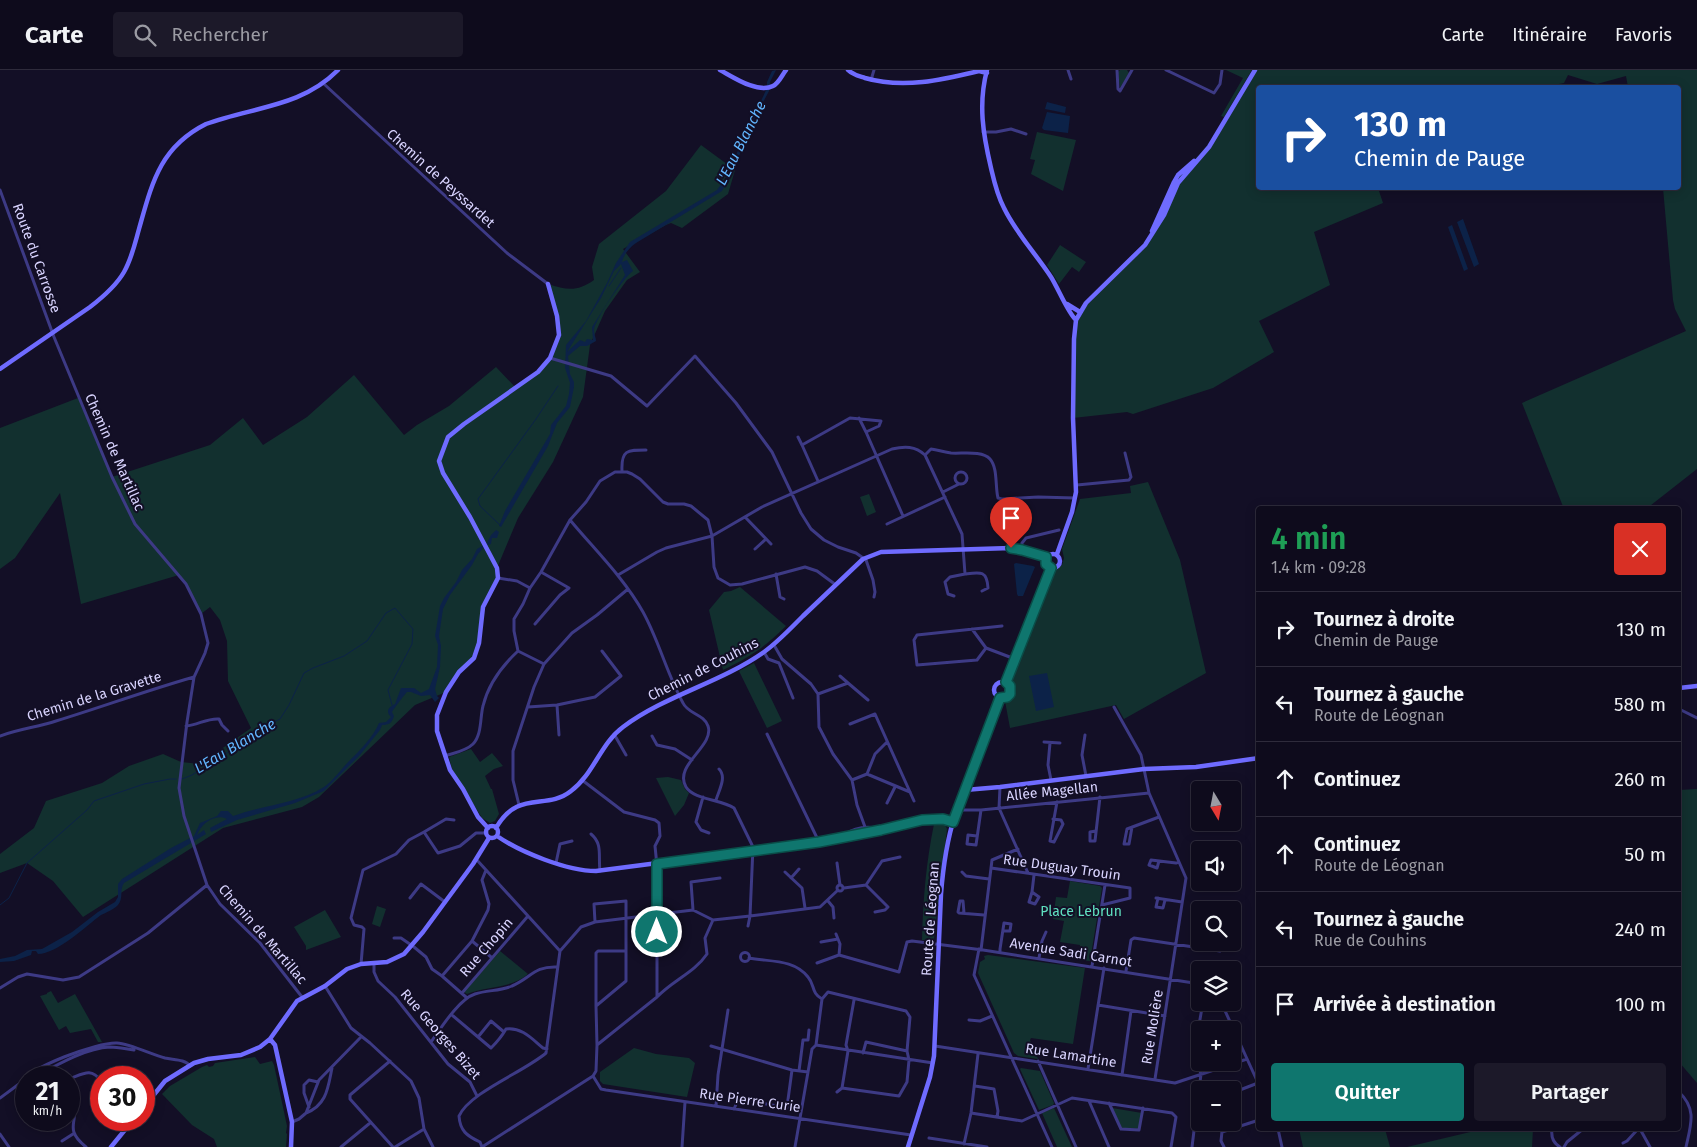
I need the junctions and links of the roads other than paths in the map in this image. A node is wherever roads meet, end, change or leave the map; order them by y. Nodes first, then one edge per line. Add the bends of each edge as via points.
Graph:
1 (338, 70) edge
2 (720, 70) edge
3 (786, 70) edge
4 (848, 70) edge
5 (874, 70) edge
6 (1068, 70) edge
7 (1117, 70) edge
8 (1132, 70) edge
9 (1166, 70) edge
10 (1222, 70) edge
11 (1255, 70) edge
12 (987, 71) edge
13 (1071, 79) dead end
14 (871, 80) junction
15 (324, 84) junction
16 (982, 132) junction
17 (1026, 134) dead end
18 (1214, 138) junction
19 (0, 190) edge
20 (1136, 254) junction
21 (548, 284) joint
22 (1066, 303) junction
23 (1080, 312) junction
24 (1076, 320) junction
25 (53, 334) junction
26 (550, 358) junction
27 (0, 370) edge
28 (859, 418) junction
29 (866, 432) junction
30 (798, 437) dead end
31 (802, 445) junction
32 (646, 450) dead end
33 (1125, 453) dead end
34 (925, 455) junction
35 (876, 456) junction
36 (622, 471) junction
37 (818, 481) junction
38 (958, 484) junction
39 (1077, 486) junction
40 (943, 492) junction
41 (792, 494) junction
42 (945, 497) junction
43 (1076, 498) junction
44 (903, 516) junction
45 (745, 517) junction
46 (570, 520) junction
47 (887, 524) dead end
48 (1059, 530) dead end
49 (712, 536) junction
50 (766, 539) junction
51 (771, 544) dead end
52 (755, 549) dead end
53 (1021, 549) junction
54 (962, 550) junction
55 (1057, 554) junction
56 (1046, 557) junction
57 (863, 558) junction
58 (1051, 568) junction
59 (541, 572) junction
60 (776, 574) junction
61 (964, 574) junction
62 (618, 575) junction
63 (498, 578) junction
64 (836, 585) junction
65 (530, 588) junction
66 (628, 589) junction
67 (982, 591) dead end
68 (954, 596) dead end
69 (874, 597) dead end
70 (784, 600) dead end
71 (535, 624) dead end
72 (1002, 626) dead end
73 (972, 629) junction
74 (774, 645) junction
75 (986, 648) junction
76 (518, 651) junction
77 (602, 651) dead end
78 (764, 652) junction
79 (1016, 659) junction
80 (544, 664) junction
81 (840, 676) dead end
82 (194, 677) junction
83 (1006, 682) junction
84 (848, 683) junction
85 (1697, 686) edge
86 (1681, 688) edge
87 (818, 694) junction
88 (679, 695) junction
89 (793, 698) dead end
90 (1000, 698) junction
91 (868, 700) dead end
92 (556, 705) junction
93 (528, 707) junction
94 (1114, 707) dead end
95 (1681, 710) edge
96 (1697, 718) edge
97 (850, 724) dead end
98 (186, 726) junction
99 (228, 731) dead end
100 (614, 734) junction
101 (767, 734) dead end
102 (1085, 735) dead end
103 (0, 736) edge
104 (559, 736) dead end
105 (652, 736) dead end
106 (887, 742) junction
107 (1044, 742) dead end
108 (1050, 743) junction
109 (1060, 743) dead end
110 (626, 755) dead end
111 (444, 756) junction
112 (1256, 758) edge
113 (692, 760) junction
114 (719, 769) dead end
115 (1144, 769) junction
116 (867, 774) junction
117 (1086, 776) junction
118 (582, 780) junction
119 (852, 780) junction
120 (1052, 780) junction
121 (896, 786) junction
122 (1000, 787) junction
123 (965, 790) junction
124 (910, 792) junction
125 (1149, 793) junction
126 (703, 797) junction
127 (1100, 797) junction
128 (716, 800) junction
129 (914, 801) dead end
130 (1057, 802) junction
131 (887, 803) dead end
132 (519, 806) junction
133 (999, 808) junction
134 (957, 810) junction
135 (981, 810) junction
136 (1159, 816) junction
137 (1053, 819) junction
138 (454, 820) dead end
139 (953, 822) junction
140 (866, 827) junction
141 (1132, 827) junction
142 (496, 828) junction
143 (881, 830) junction
144 (1096, 831) dead end
145 (424, 832) junction
146 (487, 833) junction
147 (709, 833) dead end
148 (591, 834) dead end
149 (497, 836) junction
150 (977, 836) dead end
151 (841, 837) junction
152 (572, 841) dead end
153 (819, 842) junction
154 (1018, 849) junction
155 (753, 850) junction
156 (900, 857) dead end
157 (476, 859) junction
158 (1159, 861) dead end
159 (1178, 862) junction
160 (556, 863) junction
161 (837, 863) dead end
162 (657, 864) junction
163 (991, 868) junction
164 (486, 870) junction
165 (799, 870) dead end
166 (600, 871) junction
167 (785, 872) dead end
168 (962, 872) dead end
169 (1028, 873) junction
170 (1034, 874) junction
171 (720, 878) dead end
172 (791, 878) junction
173 (989, 879) junction
174 (207, 885) junction
175 (840, 885) junction
176 (866, 885) junction
177 (1106, 885) junction
178 (844, 888) junction
179 (838, 890) junction
180 (1032, 892) dead end
181 (410, 898) dead end
182 (1165, 900) junction
183 (828, 901) junction
184 (445, 902) junction
185 (1182, 902) junction
186 (1102, 905) junction
187 (805, 908) junction
188 (693, 910) junction
189 (875, 912) dead end
190 (964, 913) dead end
191 (984, 915) junction
192 (528, 916) junction
193 (657, 916) junction
194 (750, 916) junction
195 (834, 918) dead end
196 (627, 919) junction
197 (713, 920) junction
198 (596, 922) junction
199 (748, 926) dead end
200 (1003, 932) dead end
201 (1046, 932) dead end
202 (836, 934) dead end
203 (394, 938) dead end
204 (838, 939) junction
205 (472, 941) junction
206 (821, 942) dead end
207 (938, 943) junction
208 (1176, 944) junction
209 (412, 946) junction
210 (980, 949) junction
211 (560, 950) junction
212 (626, 951) junction
213 (1000, 952) junction
214 (1220, 952) dead end
215 (839, 955) junction
216 (491, 957) junction
217 (749, 958) dead end
218 (1039, 958) junction
219 (817, 963) dead end
220 (362, 964) junction
221 (374, 964) junction
222 (1092, 966) junction
223 (557, 967) junction
224 (1104, 968) junction
225 (1126, 972) junction
226 (442, 976) junction
227 (1171, 978) junction
228 (1191, 982) edge
229 (325, 986) junction
230 (0, 988) edge
231 (462, 993) junction
232 (302, 997) junction
233 (657, 997) junction
234 (466, 998) junction
235 (822, 999) junction
236 (854, 1000) junction
237 (1098, 1005) junction
238 (596, 1006) junction
239 (728, 1010) dead end
240 (1131, 1011) junction
241 (1201, 1011) edge
242 (1225, 1011) edge
243 (451, 1014) junction
244 (992, 1016) junction
245 (1165, 1016) junction
246 (969, 1020) dead end
247 (809, 1030) dead end
248 (504, 1032) junction
249 (361, 1037) junction
250 (478, 1037) junction
251 (270, 1039) junction
252 (431, 1042) junction
253 (597, 1045) junction
254 (816, 1045) junction
255 (711, 1046) dead end
256 (935, 1046) junction
257 (547, 1049) junction
258 (721, 1049) junction
259 (140, 1050) junction
260 (848, 1051) junction
261 (908, 1051) junction
262 (863, 1053) junction
263 (978, 1054) junction
264 (1013, 1058) junction
265 (1247, 1059) junction
266 (910, 1060) junction
267 (1038, 1061) junction
268 (390, 1062) junction
269 (933, 1063) junction
270 (45, 1066) edge
271 (56, 1066) edge
272 (190, 1066) junction
273 (332, 1067) junction
274 (792, 1070) junction
275 (1088, 1070) junction
276 (799, 1071) junction
277 (808, 1072) junction
278 (1201, 1074) junction
279 (1122, 1075) junction
280 (593, 1076) junction
281 (1155, 1079) junction
282 (1256, 1079) edge
283 (318, 1082) junction
284 (975, 1084) junction
285 (1256, 1085) edge
286 (15, 1087) edge
287 (842, 1088) junction
288 (1241, 1089) edge
289 (837, 1092) dead end
290 (155, 1093) edge
291 (1681, 1094) edge
292 (477, 1096) junction
293 (0, 1098) edge
294 (1089, 1101) junction
295 (685, 1102) junction
296 (1109, 1103) junction
297 (1057, 1105) junction
298 (309, 1106) junction
299 (716, 1106) junction
300 (787, 1107) junction
301 (1143, 1108) junction
302 (734, 1109) junction
303 (795, 1109) dead end
304 (306, 1113) junction
305 (971, 1113) junction
306 (1037, 1114) junction
307 (998, 1117) junction
308 (800, 1118) junction
309 (1256, 1121) edge
310 (292, 1122) junction
311 (370, 1123) junction
312 (424, 1129) junction
313 (73, 1131) edge
314 (125, 1131) edge
315 (1278, 1131) edge
316 (1552, 1131) edge
317 (1581, 1131) edge
318 (1637, 1131) edge
319 (1640, 1131) edge
320 (1222, 1132) joint
321 (0, 1134) edge
322 (73, 1134) junction
323 (911, 1135) junction
324 (929, 1138) dead end
325 (62, 1142) dead end
326 (1623, 1143) dead end
327 (964, 1144) junction
328 (957, 1145) edge
329 (9, 1147) edge
330 (86, 1147) edge
331 (111, 1147) edge
332 (291, 1147) edge
333 (341, 1147) edge
334 (394, 1147) edge
335 (433, 1147) edge
336 (482, 1147) edge
337 (682, 1147) edge
338 (795, 1147) edge
339 (908, 1147) edge
340 (988, 1147) edge
341 (1052, 1147) edge
342 (1076, 1147) edge
343 (1110, 1147) edge
344 (1172, 1147) edge
345 (1192, 1147) edge
346 (1224, 1147) edge
347 (1282, 1147) edge
348 (1562, 1147) edge
349 (1650, 1147) edge
350 (1686, 1147) edge

1 - 15 street
2 - 3 street via 751,85 768,87 776,84
4 - 14 street
5 - 14 street
6 - 13 street
7 - 8 street via 1120,91
9 - 10 street via 1214,92 1220,84
11 - 18 street
12 - 14 street via 897,84
12 - 16 street via 981,110
15 - 21 street, Chemin de Peyssardet via 507,254
15 - 25 street via 295,99 206,124 178,143 154,178 133,252 122,274 103,298
16 - 17 street via 1010,129
16 - 22 street via 1003,207
18 - 20 street via 1178,183 1159,224
18 - 20 street via 1178,176 1149,237
19 - 25 street, Route du Carrosse
20 - 23 street via 1086,302
21 - 26 street via 559,335
22 - 23 street
22 - 24 street
23 - 24 street
24 - 39 street via 1072,418
25 - 27 street
25 - 82 street, Chemin de Martillac via 135,524 186,584 201,614 208,643
26 - 41 street via 611,376 647,406 696,356 772,452
26 - 63 street via 531,377 448,437 439,461 486,545
28 - 29 street
28 - 29 street via 881,421 879,426
28 - 31 street via 850,418
29 - 35 street
30 - 31 street
31 - 37 street
32 - 36 street via 631,450 624,454
33 - 39 street via 1129,480
34 - 35 street via 906,446
34 - 40 street
34 - 43 street via 934,449 986,456 993,467 998,498
35 - 37 street
35 - 44 street
36 - 46 street via 600,481
36 - 49 street via 640,478 663,502 696,509 708,520
37 - 41 street
38 - 38 street via 967,481 964,472 956,475
38 - 40 street
39 - 43 street
40 - 42 street
41 - 45 street
41 - 57 street via 811,529 824,540
42 - 44 street
42 - 54 street via 962,534
43 - 55 street
44 - 47 street
45 - 49 street
45 - 50 street
46 - 59 street
46 - 62 street
48 - 53 street via 1026,538
49 - 60 street via 718,578 730,585
49 - 62 street via 666,548
50 - 51 street
50 - 52 street
53 - 54 street
53 - 56 street
54 - 57 street via 881,552
54 - 61 street
55 - 56 street
55 - 58 street via 1060,565
56 - 58 street via 1046,564
57 - 64 street, Chemin de Couhins
57 - 69 street via 873,580
58 - 79 street
59 - 65 street
59 - 71 street via 569,588
60 - 64 street via 805,567 817,571
60 - 70 street via 780,596
61 - 67 street via 977,572 985,575 988,588
61 - 68 street via 950,577 945,582 948,594
62 - 66 street
63 - 65 street via 517,580
63 - 111 street via 483,607 474,658 458,672 437,715 436,731
64 - 74 street, Chemin de Couhins
65 - 76 street via 514,619
66 - 80 street via 572,632
66 - 88 street via 646,619
72 - 73 street
73 - 75 street
73 - 75 street via 917,635 914,640 917,665 977,660
74 - 78 street, Chemin de Couhins
74 - 87 street via 782,658
75 - 79 street
76 - 80 street
76 - 111 street via 504,663 494,679 483,705 479,733 474,743
77 - 92 street via 621,676 595,697
78 - 88 street, Chemin de Couhins
78 - 89 street via 768,659 779,663
79 - 83 street
80 - 93 street
81 - 84 street
82 - 98 street, Chemin de Martillac
82 - 103 street, Chemin de la Gravette via 55,722
83 - 90 street via 1010,686 1010,694
83 - 90 street via 995,687
84 - 87 street
84 - 91 street
85 - 86 street
87 - 119 street via 819,727
88 - 100 street, Chemin de Couhins via 652,708
88 - 113 street via 685,707 708,726 707,738
90 - 123 street, Route de Léognan
92 - 93 street
92 - 104 street
93 - 132 street via 513,751 513,780
94 - 115 street via 1141,755
95 - 96 street
97 - 106 street via 875,714
98 - 99 street via 212,718 219,719
98 - 174 street, Chemin de Martillac via 179,788 184,816
100 - 110 street
100 - 118 street, Chemin de Couhins
101 - 153 street
102 - 117 street via 1082,755
105 - 113 street via 659,746 675,749
106 - 116 street via 875,754
106 - 124 street
107 - 108 street
108 - 109 street
108 - 120 street via 1048,765
111 - 146 street
112 - 115 street via 1196,767
113 - 126 street via 684,780 691,792
114 - 128 street via 723,777
115 - 117 street
115 - 125 street
116 - 119 street
116 - 121 street
117 - 120 street
118 - 132 street, Chemin de Couhins via 561,797
118 - 162 street via 624,812 658,822
119 - 140 street
120 - 122 street
121 - 124 street
121 - 131 street
122 - 123 street
122 - 133 street
123 - 134 street, Route de Léognan
124 - 129 street
125 - 127 street, Allée Magellan
125 - 136 street
126 - 128 street
126 - 147 street via 696,822 701,830
127 - 130 street, Allée Magellan
127 - 144 street
128 - 155 street via 736,809
130 - 133 street, Allée Magellan
130 - 137 street
132 - 142 street, Chemin de Couhins via 504,816
133 - 135 street, Allée Magellan
133 - 154 street
134 - 135 street, Allée Magellan
134 - 139 street, Route de Léognan
135 - 150 street
136 - 141 street
136 - 159 street
137 - 137 street via 1050,841 1054,842 1063,824
138 - 145 street via 446,819
139 - 143 street via 932,818
139 - 207 street, Route de Léognan via 942,874
140 - 143 street
140 - 151 street via 851,830
141 - 141 street via 1127,829 1124,844 1129,844
142 - 146 street via 491,826
142 - 149 street
143 - 151 street
145 - 146 street via 438,853 460,846 476,833
145 - 220 street via 409,840 396,854 361,874 351,918 354,925 364,929
146 - 149 street via 493,838
146 - 157 street
148 - 166 street via 599,842
149 - 160 street via 512,846
151 - 153 street
152 - 160 street via 560,844
153 - 155 street
154 - 163 street via 992,860
154 - 169 street
155 - 162 street
155 - 194 street
156 - 176 street via 882,861
157 - 164 street
157 - 184 street
158 - 159 street
159 - 185 street, Rue Molière via 1186,878
160 - 166 street via 577,870
161 - 175 street
162 - 166 street
162 - 193 street
163 - 169 street, Rue Duguay Trouin
163 - 173 street
164 - 192 street
164 - 205 street via 482,880 488,897 488,910
165 - 172 street
167 - 172 street
168 - 173 street via 966,876
169 - 170 street, Rue Duguay Trouin
170 - 177 street, Rue Duguay Trouin
170 - 180 street
171 - 188 street via 691,882
172 - 187 street via 802,888
173 - 191 street
174 - 230 street via 148,933 79,977 63,980 27,974
174 - 232 street, Chemin de Martillac via 220,904 260,943
175 - 178 street
175 - 179 street
176 - 178 street
176 - 189 street via 888,907
177 - 186 street
177 - 186 street, Rue Duguay Trouin via 1130,888 1130,898
178 - 179 street
179 - 183 street
181 - 184 street via 421,884
182 - 182 street via 1157,898 1156,907 1163,908
182 - 185 street
183 - 187 street via 820,907
183 - 195 street via 833,907
184 - 209 street
185 - 208 street, Rue Molière
186 - 222 street
187 - 194 street
188 - 193 street
188 - 197 street
190 - 191 street
191 - 210 street
192 - 211 street
192 - 216 street, Rue Chopin
193 - 196 street
193 - 233 street
194 - 197 street
194 - 199 street
196 - 198 street
196 - 198 street via 626,901 594,904
196 - 212 street
197 - 233 street via 705,938 707,954 701,963
198 - 211 street via 581,927
200 - 213 street
201 - 218 street
202 - 204 street
203 - 209 street via 401,938
204 - 206 street
204 - 215 street
205 - 216 street
205 - 226 street
207 - 210 street, Avenue Sadi Carnot
207 - 215 street, Avenue Sadi Carnot via 907,942 899,972
207 - 256 street, Route de Léognan
208 - 214 street
208 - 225 street via 1132,938
208 - 227 street, Rue Molière
209 - 221 street via 397,958
209 - 226 street
210 - 213 street, Avenue Sadi Carnot
210 - 244 street via 974,975
211 - 223 street
212 - 238 street via 626,981
212 - 238 street via 596,953
213 - 218 street, Avenue Sadi Carnot
215 - 219 street
216 - 231 street, Rue Chopin
217 - 235 street via 791,963 809,977 816,996
218 - 222 street, Avenue Sadi Carnot
220 - 221 street
220 - 229 street via 349,968
221 - 252 street, Rue Georges Bizet via 378,981
222 - 224 street, Avenue Sadi Carnot
223 - 234 street via 538,969 512,986
223 - 257 street
224 - 225 street, Avenue Sadi Carnot
224 - 237 street
225 - 227 street, Avenue Sadi Carnot
226 - 231 street
227 - 228 street, Avenue Sadi Carnot
227 - 245 street, Rue Molière
229 - 232 street
229 - 249 street via 348,1026
231 - 234 street
232 - 251 street
233 - 253 street
234 - 243 street
235 - 236 street via 828,992
235 - 254 street
236 - 260 street via 846,1046
236 - 261 street via 906,1012 910,1017
237 - 240 street
237 - 275 street
238 - 253 street
239 - 258 street
240 - 245 street
240 - 279 street
241 - 278 street via 1194,1054
242 - 265 street
243 - 250 street
243 - 252 street
244 - 246 street via 980,1021
244 - 264 street
245 - 281 street, Rue Molière
247 - 276 street via 808,1040 803,1040
248 - 250 street via 491,1048
248 - 250 street via 492,1020
248 - 257 street via 506,1029 519,1029
249 - 268 street
249 - 273 street
251 - 272 street via 248,1053
251 - 310 street via 274,1044
252 - 292 street, Rue Georges Bizet via 448,1064 470,1082
253 - 280 street
254 - 260 street
254 - 277 street via 812,1049
255 - 258 street
256 - 263 street, Rue Lamartine
256 - 269 street, Route de Léognan
257 - 292 street via 544,1055
258 - 274 street
258 - 299 street
259 - 270 street via 117,1043 97,1046
259 - 271 street via 102,1048
259 - 272 street via 185,1061
260 - 262 street
260 - 287 street
261 - 262 street via 866,1042
261 - 266 street
262 - 266 street
263 - 264 street, Rue Lamartine
263 - 284 street
264 - 267 street, Rue Lamartine
264 - 306 street
265 - 278 street, Rue Lamartine
265 - 282 street
266 - 269 street
266 - 287 street via 906,1082 899,1096
267 - 275 street, Rue Lamartine
267 - 297 street
268 - 311 street via 350,1095
268 - 312 street via 404,1073 415,1089
269 - 323 street, Route de Léognan
272 - 290 street via 165,1081
273 - 283 street
273 - 304 street via 325,1099
274 - 276 street
274 - 300 street
275 - 279 street, Rue Lamartine
276 - 277 street
277 - 308 street
278 - 281 street, Rue Lamartine via 1175,1083
278 - 345 street
279 - 281 street, Rue Lamartine
280 - 295 street, Rue Pierre Curie via 606,1090
280 - 336 street
283 - 298 street
283 - 298 street via 309,1080 304,1086
284 - 305 street
284 - 307 street via 994,1089
285 - 288 street
286 - 293 street
287 - 289 street
291 - 350 street via 1692,1111
292 - 336 street via 459,1116 465,1133 480,1142
294 - 296 street
294 - 297 street via 1072,1098
294 - 343 street
295 - 299 street, Rue Pierre Curie
295 - 337 street
296 - 301 street
296 - 301 street via 1122,1129 1139,1130
297 - 306 street
297 - 342 street
298 - 304 street
299 - 302 street, Rue Pierre Curie
300 - 302 street via 744,1100 737,1102
300 - 303 street
301 - 344 street via 1172,1113 1176,1117
302 - 308 street, Rue Pierre Curie
304 - 310 street
305 - 307 street
305 - 327 street
306 - 307 street via 1022,1121
306 - 341 street
308 - 323 street, Rue Pierre Curie
308 - 338 street
309 - 320 street
310 - 332 street
311 - 333 street
311 - 334 street
312 - 334 street
312 - 335 street
313 - 322 street
314 - 331 street
315 - 347 street
316 - 348 street via 1554,1143
317 - 348 street
318 - 326 street
319 - 349 street
320 - 346 street
321 - 329 street
322 - 325 street
322 - 330 street
323 - 339 street, Route de Léognan
324 - 328 street
327 - 328 street
327 - 340 street

